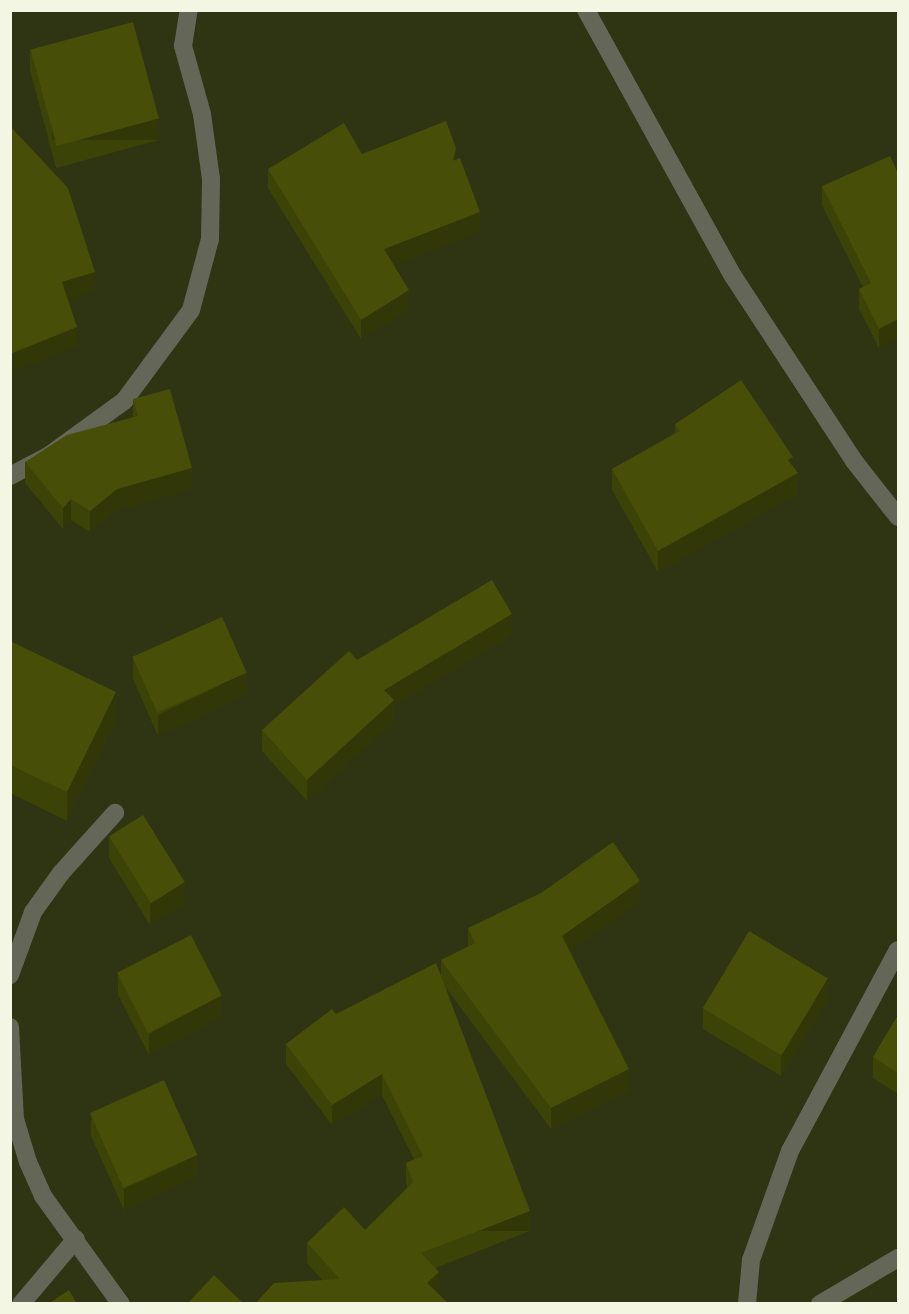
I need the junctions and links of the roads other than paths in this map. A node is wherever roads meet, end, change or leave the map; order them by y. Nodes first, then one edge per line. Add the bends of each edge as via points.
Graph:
1 (189, 10) edge
2 (586, 10) edge
3 (10, 476) edge
4 (898, 517) edge
5 (115, 813) dead end
6 (898, 950) edge
7 (10, 975) edge
8 (10, 1027) edge
9 (76, 1239) junction
10 (898, 1258) edge
11 (21, 1304) edge
12 (120, 1304) edge
13 (747, 1304) edge
14 (820, 1304) edge

1 - 3 street via 183,46 202,114 211,179 210,239 191,310 124,401 48,456
2 - 4 street via 734,276 854,460
5 - 7 street via 61,873 33,912
6 - 13 street via 790,1151 751,1260
8 - 9 street via 18,1130 43,1196
9 - 11 street
9 - 12 street
10 - 14 street

